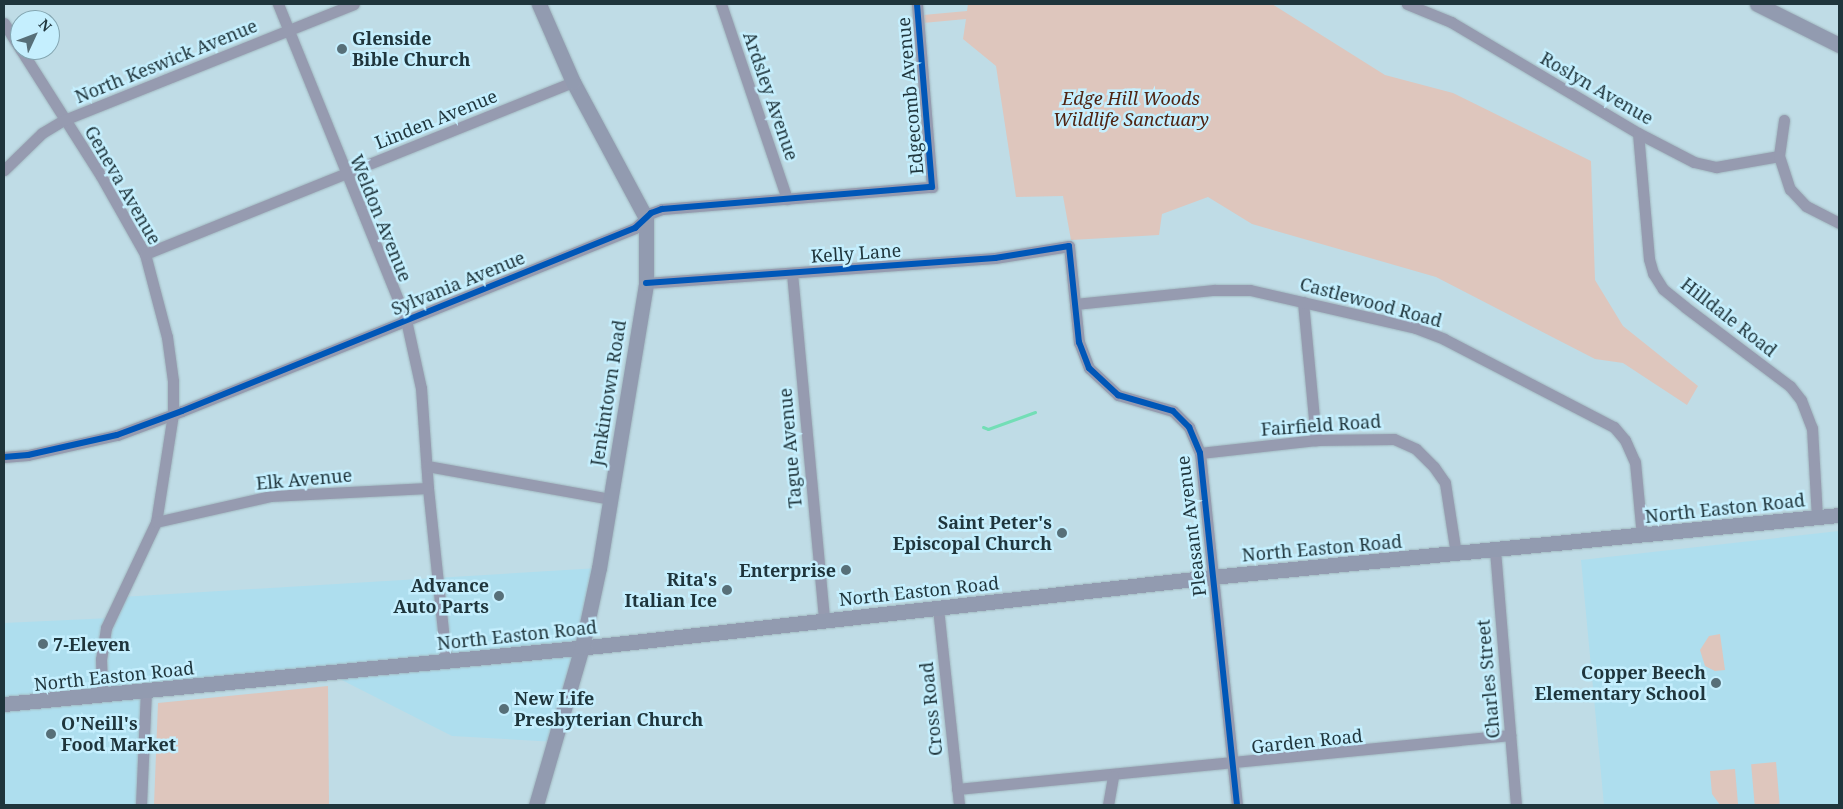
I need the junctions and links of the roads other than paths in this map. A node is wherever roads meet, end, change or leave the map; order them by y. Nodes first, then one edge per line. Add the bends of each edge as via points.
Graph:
1 (278, 4) edge
2 (354, 4) edge
3 (539, 4) edge
4 (722, 4) edge
5 (906, 4) edge
6 (1407, 4) edge
7 (1757, 4) edge
8 (917, 9) edge
9 (288, 30) junction
10 (1839, 45) edge
11 (27, 60) edge
12 (573, 82) junction
13 (64, 120) junction
14 (1784, 120) dead end
15 (1638, 133) junction
16 (1779, 156) junction
17 (4, 170) edge
18 (347, 174) junction
19 (932, 187) joint
20 (787, 199) junction
21 (646, 218) junction
22 (1839, 222) edge
23 (1069, 246) joint
24 (145, 254) junction
25 (792, 273) junction
26 (646, 283) junction
27 (1303, 302) junction
28 (1075, 304) junction
29 (406, 320) junction
30 (174, 414) junction
31 (1316, 440) junction
32 (1200, 453) junction
33 (4, 457) edge
34 (427, 466) junction
35 (428, 488) junction
36 (610, 499) junction
37 (1839, 515) edge
38 (1817, 518) junction
39 (156, 522) junction
40 (1642, 536) junction
41 (1495, 550) junction
42 (1456, 554) junction
43 (1212, 577) junction
44 (938, 608) junction
45 (824, 619) junction
46 (582, 647) junction
47 (446, 660) junction
48 (146, 692) junction
49 (102, 695) junction
50 (4, 704) edge
51 (1510, 736) junction
52 (1232, 764) junction
53 (1112, 776) junction
54 (957, 789) junction
55 (141, 805) edge
56 (536, 805) edge
57 (959, 805) edge
58 (1108, 805) edge
59 (1237, 805) edge
60 (1516, 805) edge

1 - 9 street, Weldon Avenue
2 - 9 street, North Keswick Avenue
3 - 12 main road, Jenkintown Road
4 - 20 street, Ardsley Avenue
5 - 8 street
6 - 15 street, Roslyn Avenue via 1451,22
7 - 10 main road
8 - 19 street, Edgecomb Avenue
9 - 13 street, North Keswick Avenue
9 - 18 street, Weldon Avenue
11 - 13 street, Geneva Avenue
12 - 18 street, Linden Avenue
12 - 21 main road, Jenkintown Road
13 - 17 street, North Keswick Avenue via 42,133
13 - 24 street, Geneva Avenue via 101,176
14 - 16 street
15 - 16 street, Roslyn Avenue via 1694,162 1716,167
15 - 38 street, Hilldale Road via 1653,273 1664,289 1790,386 1801,400 1812,428
16 - 22 street via 1796,198
18 - 24 street, Linden Avenue
18 - 29 street, Weldon Avenue
19 - 20 street, Sylvania Avenue
20 - 21 street, Sylvania Avenue via 662,209
21 - 26 main road, Jenkintown Road
21 - 29 street, Sylvania Avenue via 635,228
23 - 25 street, Kelly Lane via 995,258
23 - 28 street, Pleasant Avenue
24 - 30 street, Geneva Avenue via 167,337
25 - 26 street, Kelly Lane
25 - 45 street, Tague Avenue
26 - 36 main road, Jenkintown Road
27 - 28 street, Castlewood Road via 1237,289
27 - 31 street
27 - 40 street, Castlewood Road via 1416,328 1444,339 1614,427 1625,440 1635,462
28 - 32 street, Pleasant Avenue via 1079,342 1089,368 1118,395 1173,411 1189,427
29 - 30 street, Sylvania Avenue
29 - 34 street, Weldon Avenue via 421,388
30 - 33 street, Sylvania Avenue via 117,435 28,455
30 - 39 street, Geneva Avenue
31 - 32 street, Fairfield Road
31 - 42 street, Fairfield Road via 1382,437 1416,449 1445,483
32 - 43 street, Pleasant Avenue
34 - 35 street, Weldon Avenue
34 - 36 street
35 - 39 street, Elk Avenue via 270,496
35 - 47 street, Weldon Avenue
36 - 46 main road, Jenkintown Road
37 - 38 main road, North Easton Road
38 - 40 main road, North Easton Road
39 - 49 street, Geneva Avenue via 106,628 101,659
40 - 41 main road, North Easton Road
41 - 42 main road, North Easton Road
41 - 51 street, Charles Street
42 - 43 main road, North Easton Road
43 - 44 main road, North Easton Road
43 - 52 street, Pleasant Avenue
44 - 45 main road, North Easton Road
44 - 54 street, Cross Road
45 - 46 main road, North Easton Road
46 - 47 main road, North Easton Road
46 - 56 main road, Jenkintown Road
47 - 48 main road, North Easton Road
48 - 49 main road, North Easton Road
48 - 55 street
49 - 50 main road, North Easton Road
51 - 52 street, Garden Road
51 - 60 street, Charles Street
52 - 53 street, Garden Road
52 - 59 street, Pleasant Avenue
53 - 54 street, Garden Road
53 - 58 street
54 - 57 street, Cross Road

